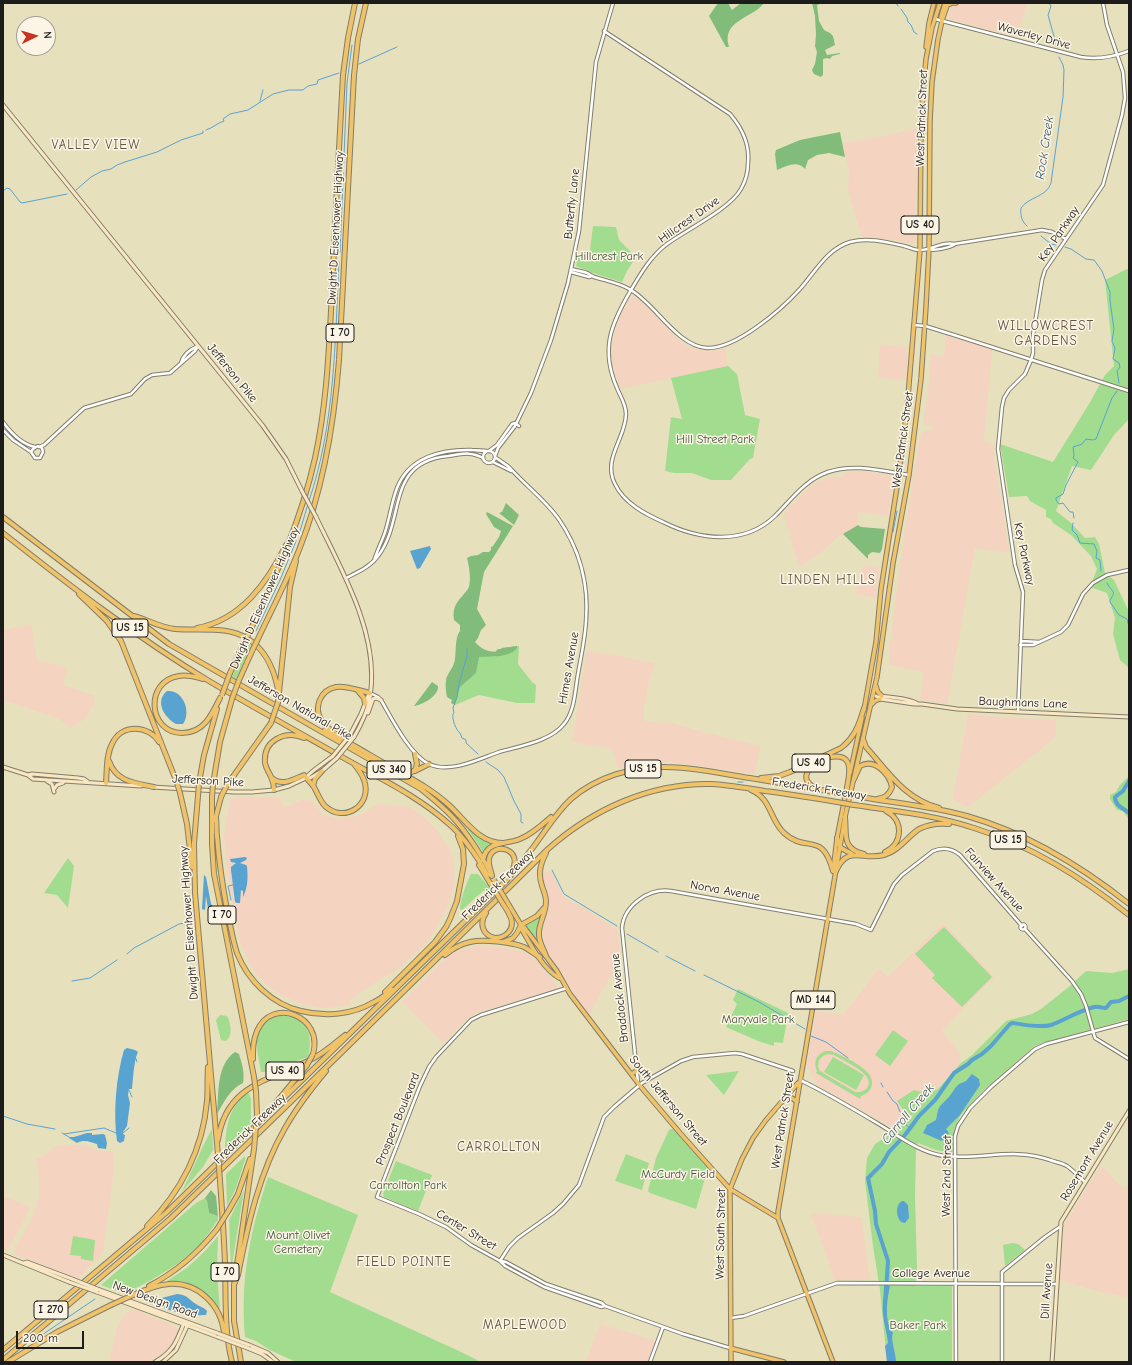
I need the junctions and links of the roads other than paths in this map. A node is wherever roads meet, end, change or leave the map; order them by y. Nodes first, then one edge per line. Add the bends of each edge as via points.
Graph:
1 (355, 3) edge
2 (366, 3) edge
3 (613, 3) edge
4 (934, 3) edge
5 (940, 3) edge
6 (956, 3) edge
7 (1103, 3) edge
8 (947, 4) edge
9 (935, 19) junction
10 (942, 21) junction
11 (604, 31) junction
12 (1129, 51) edge
13 (1118, 55) junction
14 (926, 59) junction
15 (3, 105) edge
16 (1066, 239) junction
17 (929, 249) junction
18 (920, 250) junction
19 (571, 271) junction
20 (631, 290) junction
21 (914, 325) junction
22 (925, 326) junction
23 (198, 346) junction
24 (1031, 360) junction
25 (1129, 391) edge
26 (3, 422) edge
27 (515, 424) junction
28 (3, 430) edge
29 (44, 445) junction
30 (38, 447) junction
31 (43, 450) junction
32 (488, 451) junction
33 (32, 452) junction
34 (452, 452) junction
35 (445, 456) junction
36 (495, 456) junction
37 (483, 458) junction
38 (493, 462) junction
39 (512, 471) junction
40 (900, 474) junction
41 (909, 475) junction
42 (3, 517) edge
43 (295, 527) junction
44 (3, 533) edge
45 (299, 551) junction
46 (374, 561) junction
47 (1129, 570) edge
48 (54, 573) junction
49 (345, 578) junction
50 (133, 615) junction
51 (192, 629) junction
52 (1021, 641) junction
53 (1042, 642) junction
54 (1020, 645) junction
55 (208, 680) junction
56 (875, 683) junction
57 (358, 690) junction
58 (370, 693) junction
59 (867, 694) junction
60 (221, 696) junction
61 (279, 696) junction
62 (874, 696) junction
63 (881, 698) junction
64 (381, 700) junction
65 (365, 704) junction
66 (870, 707) junction
67 (864, 708) junction
68 (1018, 712) junction
69 (290, 714) junction
70 (364, 717) junction
71 (1129, 717) edge
72 (343, 739) junction
73 (863, 739) junction
74 (321, 745) junction
75 (415, 754) junction
76 (166, 755) junction
77 (108, 757) junction
78 (352, 762) junction
79 (429, 764) junction
80 (388, 766) junction
81 (3, 767) edge
82 (322, 771) junction
83 (413, 772) junction
84 (28, 775) junction
85 (733, 775) junction
86 (272, 778) junction
87 (306, 778) junction
88 (854, 779) junction
89 (45, 780) junction
90 (67, 782) junction
91 (88, 782) junction
92 (106, 783) junction
93 (313, 786) junction
94 (154, 787) junction
95 (747, 788) junction
96 (847, 788) junction
97 (274, 790) junction
98 (822, 790) junction
99 (869, 799) junction
100 (450, 805) junction
101 (870, 807) junction
102 (562, 808) junction
103 (966, 816) junction
104 (845, 817) junction
105 (216, 818) junction
106 (445, 821) junction
107 (972, 827) junction
108 (458, 836) junction
109 (837, 838) junction
110 (503, 843) junction
111 (474, 844) junction
112 (840, 846) junction
113 (548, 850) junction
114 (854, 855) junction
115 (213, 856) junction
116 (483, 859) junction
117 (483, 867) junction
118 (834, 873) junction
119 (492, 876) junction
120 (507, 880) junction
121 (195, 893) junction
122 (505, 902) junction
123 (492, 904) junction
124 (1129, 904) edge
125 (546, 905) junction
126 (628, 912) joint
127 (1129, 915) edge
128 (827, 919) junction
129 (521, 925) junction
130 (872, 930) joint
131 (501, 942) junction
132 (546, 956) junction
133 (540, 957) junction
134 (430, 966) junction
135 (560, 979) junction
136 (398, 987) junction
137 (567, 988) junction
138 (380, 1004) junction
139 (344, 1013) junction
140 (1129, 1022) edge
141 (1093, 1032) junction
142 (208, 1050) junction
143 (343, 1051) junction
144 (1129, 1059) edge
145 (252, 1065) junction
146 (637, 1069) junction
147 (793, 1071) dead end
148 (631, 1074) junction
149 (800, 1080) junction
150 (639, 1084) junction
151 (783, 1100) junction
152 (796, 1102) junction
153 (1129, 1111) edge
154 (250, 1132) junction
155 (254, 1149) junction
156 (218, 1155) junction
157 (955, 1156) junction
158 (1085, 1182) junction
159 (730, 1189) junction
160 (377, 1197) joint
161 (778, 1218) junction
162 (1061, 1222) joint
163 (1061, 1226) junction
164 (129, 1245) junction
165 (3, 1255) edge
166 (500, 1261) junction
167 (955, 1283) junction
168 (234, 1284) junction
169 (1002, 1284) junction
170 (1057, 1284) junction
171 (133, 1294) junction
172 (807, 1294) junction
173 (730, 1318) junction
174 (186, 1323) junction
175 (662, 1327) junction
176 (250, 1347) junction
177 (730, 1348) junction
178 (3, 1350) edge
179 (3, 1360) edge
180 (8, 1362) edge
181 (155, 1362) edge
182 (163, 1362) edge
183 (231, 1362) edge
184 (241, 1362) edge
185 (272, 1362) edge
186 (278, 1362) edge
187 (650, 1362) edge
188 (730, 1362) edge
189 (784, 1362) edge
190 (833, 1362) edge
191 (956, 1362) edge
192 (1002, 1362) edge
193 (1052, 1362) edge

1 - 43 highway, Dwight D Eisenhower Highway / I 70 via 343,74 325,395 315,458
2 - 45 highway, Dwight D Eisenhower Highway / I 70 via 354,75 335,402 323,472
3 - 11 street, Butterfly Lane
4 - 14 main road
5 - 9 main road, West Patrick Street / US 40
6 - 8 main road
7 - 13 street, Key Parkway via 1107,25
8 - 10 main road, West Patrick Street via 941,17
9 - 10 street, Waverley Drive
9 - 14 main road, West Patrick Street / US 40
10 - 13 street, Waverley Drive via 1081,57 1102,58
10 - 17 main road, West Patrick Street / US 40 via 935,56 930,121
11 - 19 street, Butterfly Lane via 596,62 579,230
11 - 20 street, Hillcrest Drive via 730,114 744,134 749,149 748,169 739,192 723,208 666,245 648,262
12 - 13 street, Waverley Drive
13 - 16 street, Key Parkway via 1123,72 1125,98 1106,174 1100,190
14 - 18 main road, West Patrick Street / US 40 via 921,126
15 - 23 main road, Jefferson Pike
16 - 17 street via 1042,230
16 - 24 street, Key Parkway via 1045,270 1042,280
17 - 18 street
17 - 22 main road, West Patrick Street / US 40
18 - 20 street via 869,240 850,242 820,264 799,290 762,323 733,342 714,348 697,346 681,337
18 - 21 main road, West Patrick Street / US 40
19 - 20 street via 589,274
19 - 27 street, Butterfly Lane via 551,340 531,393
20 - 40 street, Hillcrest Drive via 614,320 609,345 611,375 626,413 612,456 612,475 616,486 630,502 654,518 678,529 730,537 763,526 776,516 803,486 829,472 857,467
21 - 22 street
21 - 40 main road, West Patrick Street / US 40
22 - 24 street
22 - 41 main road, West Patrick Street / US 40
23 - 29 street via 195,352 170,373 149,377 131,394 84,408
23 - 49 main road, Jefferson Pike, bridge via 280,450
24 - 25 street
24 - 52 street, Key Parkway via 1025,374 1004,398 998,450 1015,565 1023,592
26 - 30 street via 18,438 28,445
27 - 32 street, Butterfly Lane via 512,424 497,445
27 - 36 street, Butterfly Lane
28 - 33 street
29 - 30 street
29 - 31 street
30 - 31 street
30 - 33 street
31 - 33 street via 38,458 33,457
32 - 34 street
32 - 36 street via 492,451
32 - 37 street via 484,453
34 - 35 street
34 - 46 street via 426,457 410,468 397,488
35 - 37 street via 472,453
35 - 46 street via 423,463 406,479 388,538
36 - 38 street
36 - 39 street, Himes Avenue
37 - 38 street via 488,463
38 - 39 street, Himes Avenue
39 - 79 street, Himes Avenue via 558,518 581,565 586,622 570,713 556,732 544,738 452,767 444,768
40 - 41 street, Hillcrest Drive
40 - 59 main road, West Patrick Street / US 40
41 - 56 main road, West Patrick Street / US 40
42 - 50 highway, Jefferson National Pike / US 15
43 - 51 highway via 269,575 250,599 225,619
43 - 60 highway, Dwight D Eisenhower Highway / I 70, bridge via 282,562
44 - 48 highway, Jefferson National Pike / US 15
45 - 61 highway via 290,587
45 - 115 highway, Dwight D Eisenhower Highway / I 70, bridge via 232,699 220,742 213,784
46 - 49 street
47 - 53 street via 1107,575 1093,583 1084,594 1068,625 1061,632
48 - 55 highway, Jefferson National Pike / US 15 via 162,651
48 - 76 highway via 94,608 117,633
49 - 58 main road, Jefferson Pike via 367,639 371,667
50 - 51 highway via 163,627
50 - 69 highway, Jefferson National Pike / US 15 via 169,644
51 - 61 highway via 231,632 254,644 271,665
52 - 53 street
52 - 54 street, Key Parkway
53 - 54 street
54 - 68 street, Key Parkway
55 - 60 highway via 183,675 165,682 155,698 155,712 159,720 174,732 193,732 206,722
55 - 74 highway, Jefferson National Pike / US 15
56 - 62 main road, West Patrick Street / US 40
56 - 63 main road
57 - 58 highway
57 - 65 highway
57 - 72 highway via 337,687 329,689 320,698 320,718
58 - 64 street, Himes Avenue
58 - 65 main road, Jefferson Pike
58 - 70 main road, Jefferson Pike
59 - 62 main road, Baughmans Lane
59 - 67 main road, West Patrick Street / US 40
60 - 121 highway, Dwight D Eisenhower Highway / I 70, bridge via 208,739 199,783 194,843
61 - 105 highway, bridge via 271,723 227,785
62 - 63 main road, Baughmans Lane
62 - 66 main road, West Patrick Street / US 40
63 - 66 main road
63 - 68 main road, Baughmans Lane via 958,710
64 - 70 main road via 373,699
64 - 75 street, Himes Avenue
65 - 87 main road, Jefferson Pike, bridge via 350,735 333,756
66 - 73 main road, West Patrick Street / US 40
67 - 85 highway, US 40 via 856,733 838,750 779,776 761,778
67 - 96 main road, West Patrick Street / MD 144
68 - 71 main road, Baughmans Lane
69 - 72 highway, US 15
69 - 111 highway, Jefferson National Pike / US 340 via 421,789 456,820
70 - 82 main road, Jefferson Pike, bridge via 354,737 337,758
72 - 80 highway, US 15
73 - 88 main road, West Patrick Street / US 40
73 - 103 highway via 866,747 907,793 923,803
74 - 78 highway, Jefferson National Pike / US 15
74 - 86 highway via 296,735 284,735 275,739 265,755 266,766
75 - 79 street, Himes Avenue
75 - 83 highway via 417,767
76 - 77 highway via 155,736 137,728 116,737
76 - 121 highway, bridge via 177,783 187,824
77 - 92 highway
77 - 94 highway via 114,771 122,779
78 - 93 highway via 366,786 362,803 354,810 340,813 329,809 321,802
78 - 106 highway, Jefferson National Pike / US 15 via 418,800
79 - 83 highway
80 - 83 highway
80 - 100 highway, US 15
81 - 84 main road
82 - 87 main road, Jefferson Pike
82 - 93 highway
84 - 89 main road via 33,779
84 - 91 main road via 78,778
85 - 98 highway, Frederick Freeway / US 15
85 - 102 highway, Frederick Freeway / US 15 via 666,767 631,770 599,781
86 - 87 highway via 278,783 283,783 304,775
86 - 97 highway
87 - 93 highway
87 - 97 main road, Jefferson Pike
88 - 99 highway via 860,766 868,763 876,765 888,777 892,786 888,795 879,799
88 - 104 main road, West Patrick Street / US 40
89 - 90 main road
89 - 90 main road via 52,784 54,791 57,785
90 - 91 main road
91 - 92 main road, Jefferson Pike
92 - 94 main road, Jefferson Pike
94 - 97 main road, Jefferson Pike via 234,792
95 - 101 highway, Frederick Freeway / US 15, bridge
95 - 113 highway, Frederick Freeway / US 15 via 712,784 646,793 604,809
95 - 118 highway via 766,800 776,823 787,835 824,850
96 - 98 highway via 848,763 844,758 837,756 808,770 807,782
96 - 109 main road, West Patrick Street / MD 144
98 - 99 highway, Frederick Freeway / US 15, bridge
99 - 103 highway, Frederick Freeway / US 15
100 - 110 highway, US 15 via 479,835 490,841
100 - 111 highway
101 - 104 highway, US 40 via 888,812 897,822 898,839 887,851 879,854 861,854 852,849 845,838
101 - 107 highway, Frederick Freeway / US 15
102 - 110 highway, US 15 via 532,832
102 - 120 highway, Frederick Freeway / US 40
103 - 124 highway, Frederick Freeway / US 15 via 1029,839 1074,865
104 - 112 main road, West Patrick Street / MD 144
105 - 115 highway
105 - 139 highway via 225,896 235,945 246,970 266,993 289,1007 312,1013
106 - 108 highway, US 15
106 - 117 highway, Jefferson National Pike via 462,837
107 - 114 highway via 932,824 918,830 892,852 865,857
107 - 127 highway, Frederick Freeway / US 15 via 1027,848 1057,864 1093,887
108 - 122 highway, US 15, bridge
108 - 139 highway via 464,868 454,910 444,930 382,994 369,1003
109 - 112 highway
109 - 118 main road, West Patrick Street / MD 144
110 - 116 highway via 490,847 484,853
111 - 116 highway, Jefferson National Pike / US 340
112 - 114 highway via 844,851
112 - 118 main road, West Patrick Street / MD 144
113 - 123 highway, Frederick Freeway / US 15
113 - 125 highway via 540,872
114 - 118 highway via 843,859
115 - 145 highway, Dwight D Eisenhower Highway / I 70 via 217,890
116 - 117 highway
116 - 119 main road, Jefferson National Pike / US 340
117 - 119 main road, South Jefferson Street via 487,874
118 - 128 main road, West Patrick Street / MD 144
119 - 120 highway via 489,860 491,855 497,850 505,849 512,854 515,862
119 - 122 main road, South Jefferson Street / US 340, bridge
120 - 136 highway, Frederick Freeway / US 40
121 - 142 highway, Dwight D Eisenhower Highway / I 70
122 - 123 highway, US 15 via 512,926 506,935 496,938 487,934 482,926 484,915
122 - 129 main road, South Jefferson Street / US 340
123 - 134 highway, Frederick Freeway / US 40
125 - 129 highway via 541,913
125 - 132 highway via 538,934
126 - 128 street, Norva Avenue via 646,895 658,890 667,890
126 - 146 street, Braddock Avenue via 622,928
128 - 130 street, Norva Avenue via 856,924
128 - 149 main road, West Patrick Street / MD 144
129 - 131 highway via 513,938
129 - 132 main road, South Jefferson Street
129 - 133 main road, South Jefferson Street
130 - 141 street, Fairview Avenue via 897,880 930,853 945,848 954,850 1022,926 1025,926 1078,990 1086,1006
131 - 133 highway via 524,947
131 - 134 highway via 466,943 452,949
132 - 135 main road, South Jefferson Street
133 - 135 main road, South Jefferson Street
134 - 143 highway, Frederick Freeway / US 40
135 - 137 main road, South Jefferson Street
136 - 138 highway, Frederick Freeway / US 40
136 - 139 highway via 369,1005
137 - 148 main road, South Jefferson Street
137 - 160 street, Prospect Boulevard via 472,1020 436,1057 420,1086
138 - 154 highway, Frederick Freeway
138 - 156 highway, US 40 via 323,1053 254,1085 238,1097 223,1119 218,1139
140 - 141 street, West 2nd Street
141 - 144 street via 1095,1038
141 - 157 street, West 2nd Street via 1035,1049 991,1087 960,1123 955,1136
142 - 156 highway, I 70
142 - 164 highway via 205,1113 194,1156 168,1202
143 - 168 highway, US 40 via 304,1099 279,1140 257,1193
143 - 179 highway, Frederick Freeway via 171,1218
145 - 154 highway, bridge via 258,1029 268,1018 286,1013 295,1015 308,1024 314,1038 313,1054 307,1065
145 - 155 highway, Dwight D Eisenhower Highway / I 70, bridge via 257,1115
146 - 148 main road
146 - 150 street, Braddock Avenue
147 - 150 street via 735,1053 686,1059
148 - 150 main road, South Jefferson Street
149 - 151 main road, West South Street / MD 144
149 - 152 main road, West Patrick Street / MD 144
149 - 157 street via 926,1151
150 - 159 main road, South Jefferson Street
150 - 166 street via 606,1114 581,1182 573,1193 553,1213 518,1238
151 - 152 main road via 791,1098
151 - 159 main road, West South Street / MD 144 via 753,1138
152 - 161 main road, West Patrick Street / MD 144
153 - 158 main road, Rosemont Avenue
154 - 164 highway, Frederick Freeway
155 - 168 highway, I 70
155 - 171 highway, bridge via 240,1190 217,1229 179,1267
156 - 183 highway, I 70, bridge via 225,1251 225,1315
157 - 158 street via 1024,1153 1066,1165
157 - 167 street, West 2nd Street
158 - 162 main road, Rosemont Avenue
159 - 161 main road, South Jefferson Street
159 - 173 main road, West South Street / MD 144
160 - 166 street, Center Street via 446,1227
161 - 172 main road, West Patrick Street / MD 144
162 - 163 main road, Dill Avenue
163 - 169 street via 1002,1272
163 - 170 main road, Dill Avenue
164 - 178 highway, I 270
165 - 174 main road, New Design Road, bridge via 24,1263 28,1262
166 - 175 street, Center Street via 544,1287
167 - 169 street, College Avenue
167 - 172 street, College Avenue via 837,1284
167 - 191 street, West 2nd Street
168 - 184 highway, I 70 via 234,1321
169 - 170 street, College Avenue
169 - 192 street
170 - 193 main road, Dill Avenue
171 - 180 highway, bridge via 57,1332
171 - 183 highway via 168,1284 180,1284 198,1291 214,1305 220,1317
172 - 173 street, College Avenue via 744,1316
172 - 190 main road, West Patrick Street / MD 144
173 - 177 main road, West South Street / MD 144
174 - 176 main road, New Design Road, bridge
174 - 181 main road via 174,1347
174 - 182 main road via 176,1350
175 - 177 street, Center Street
175 - 187 street
176 - 185 main road, New Design Road
176 - 186 main road, New Design Road via 268,1353
177 - 188 main road, West South Street / MD 144
177 - 189 main road

